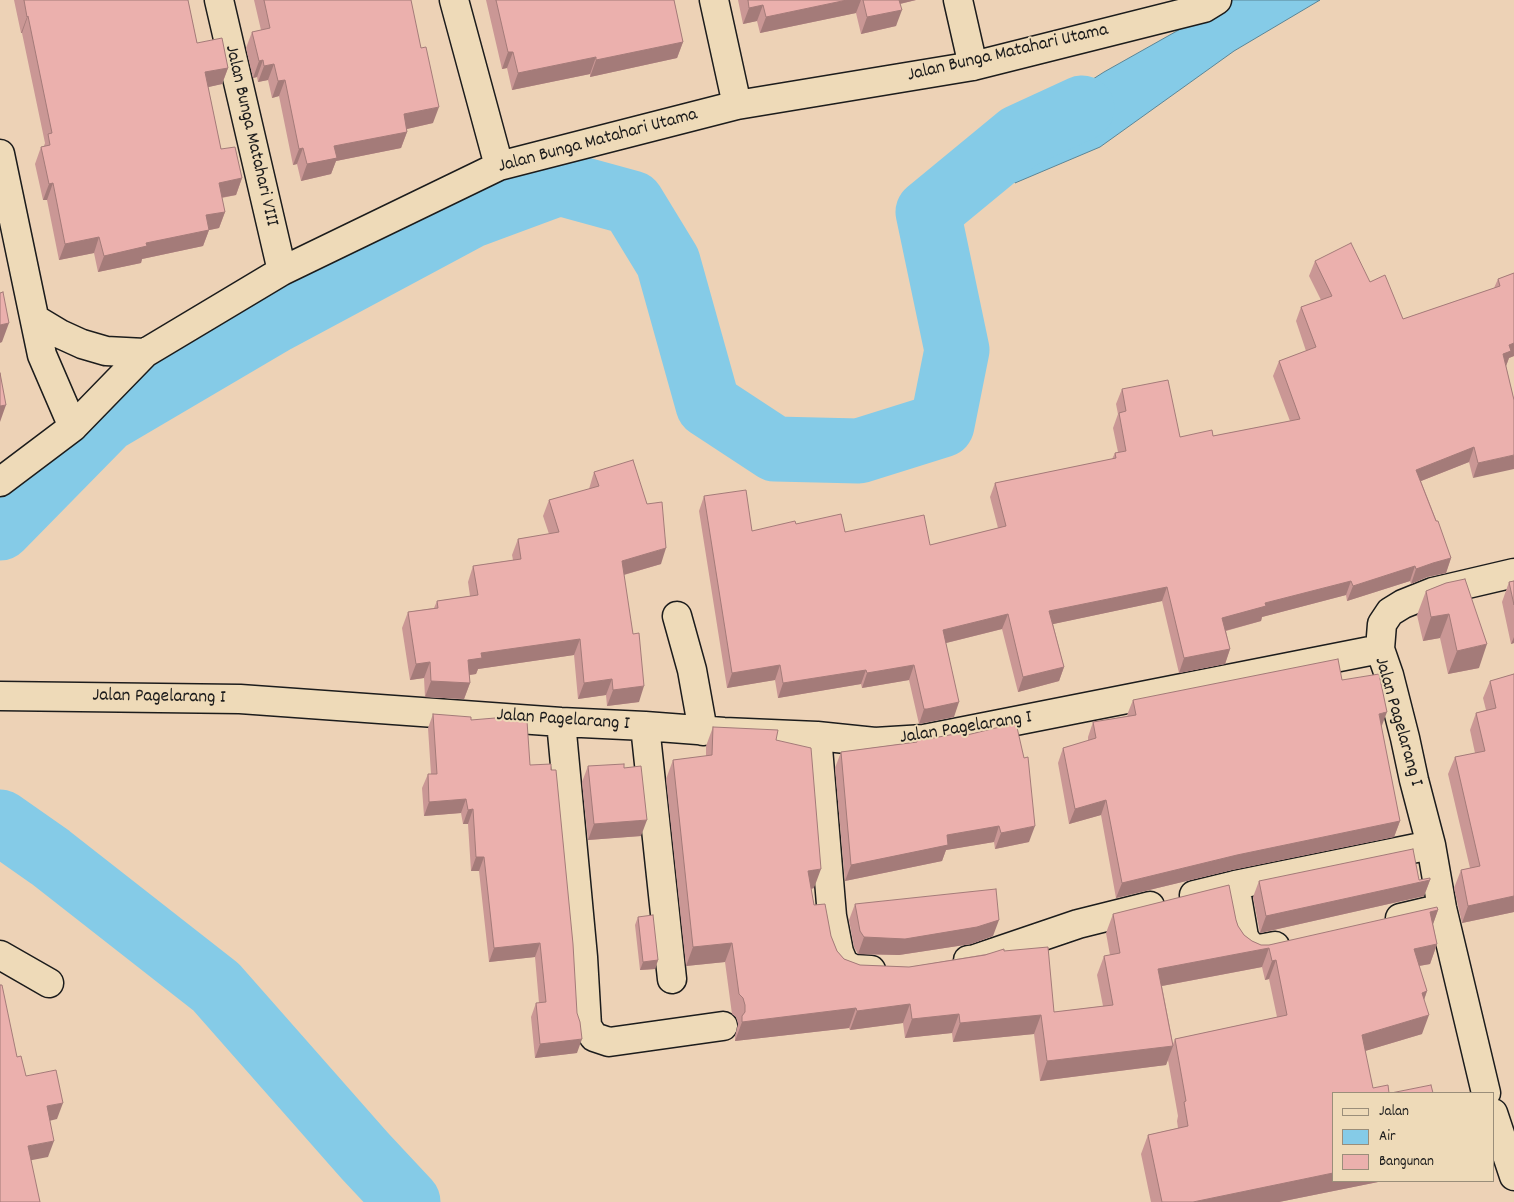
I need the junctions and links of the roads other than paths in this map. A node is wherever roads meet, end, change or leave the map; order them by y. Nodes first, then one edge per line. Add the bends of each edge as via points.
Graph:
1 (219, 0) edge
2 (454, 0) edge
3 (714, 0) edge
4 (958, 0) edge
5 (1208, 3) edge
6 (973, 66) junction
7 (737, 105) junction
8 (0, 154) edge
9 (499, 166) junction
10 (282, 271) junction
11 (35, 319) junction
12 (146, 353) junction
13 (73, 426) junction
14 (0, 482) edge
15 (1514, 573) edge
16 (677, 616) dead end
17 (1380, 649) junction
18 (0, 696) edge
19 (562, 722) junction
20 (645, 726) junction
21 (703, 731) junction
22 (817, 736) junction
23 (1431, 845) junction
24 (1235, 885) junction
25 (1442, 908) junction
26 (1375, 924) edge
27 (1297, 941) edge
28 (0, 955) edge
29 (947, 963) edge
30 (891, 970) edge
31 (672, 979) dead end
32 (49, 983) dead end
33 (723, 1026) dead end
34 (1486, 1092) edge
35 (1494, 1116) edge
36 (1514, 1176) edge

1 - 10 street, Jalan Bunga Matahari VIII
2 - 9 street
3 - 7 street
4 - 6 street
5 - 6 street, Jalan Bunga Matahari Utama
6 - 7 street, Jalan Bunga Matahari Utama
7 - 9 street, Jalan Bunga Matahari Utama
8 - 11 street
9 - 10 street, Jalan Bunga Matahari Utama
10 - 12 street, Jalan Bunga Matahari Utama
11 - 12 street via 82,344 106,351
11 - 13 street via 42,355
12 - 13 street, Jalan Bunga Matahari Utama
13 - 14 street, Jalan Bunga Matahari Utama
15 - 17 street via 1434,592 1404,604 1390,612 1382,624
16 - 21 street via 692,670
17 - 22 street, Jalan Pagelarang I via 924,739 875,742
17 - 23 street, Jalan Pagelarang I
18 - 19 street, Jalan Pagelarang I via 240,700
19 - 20 street, Jalan Pagelarang I
19 - 33 street via 587,1026 594,1036 609,1042
20 - 21 street, Jalan Pagelarang I
20 - 31 street
21 - 22 street, Jalan Pagelarang I
22 - 30 street via 832,916 839,952 844,964 854,969
23 - 24 street
23 - 25 street, Jalan Pagelarang I
24 - 27 street via 1244,937 1250,946 1259,949
24 - 29 street via 1078,924 975,959
25 - 26 street
25 - 34 street, Jalan Pagelarang I
28 - 32 street
35 - 36 street

